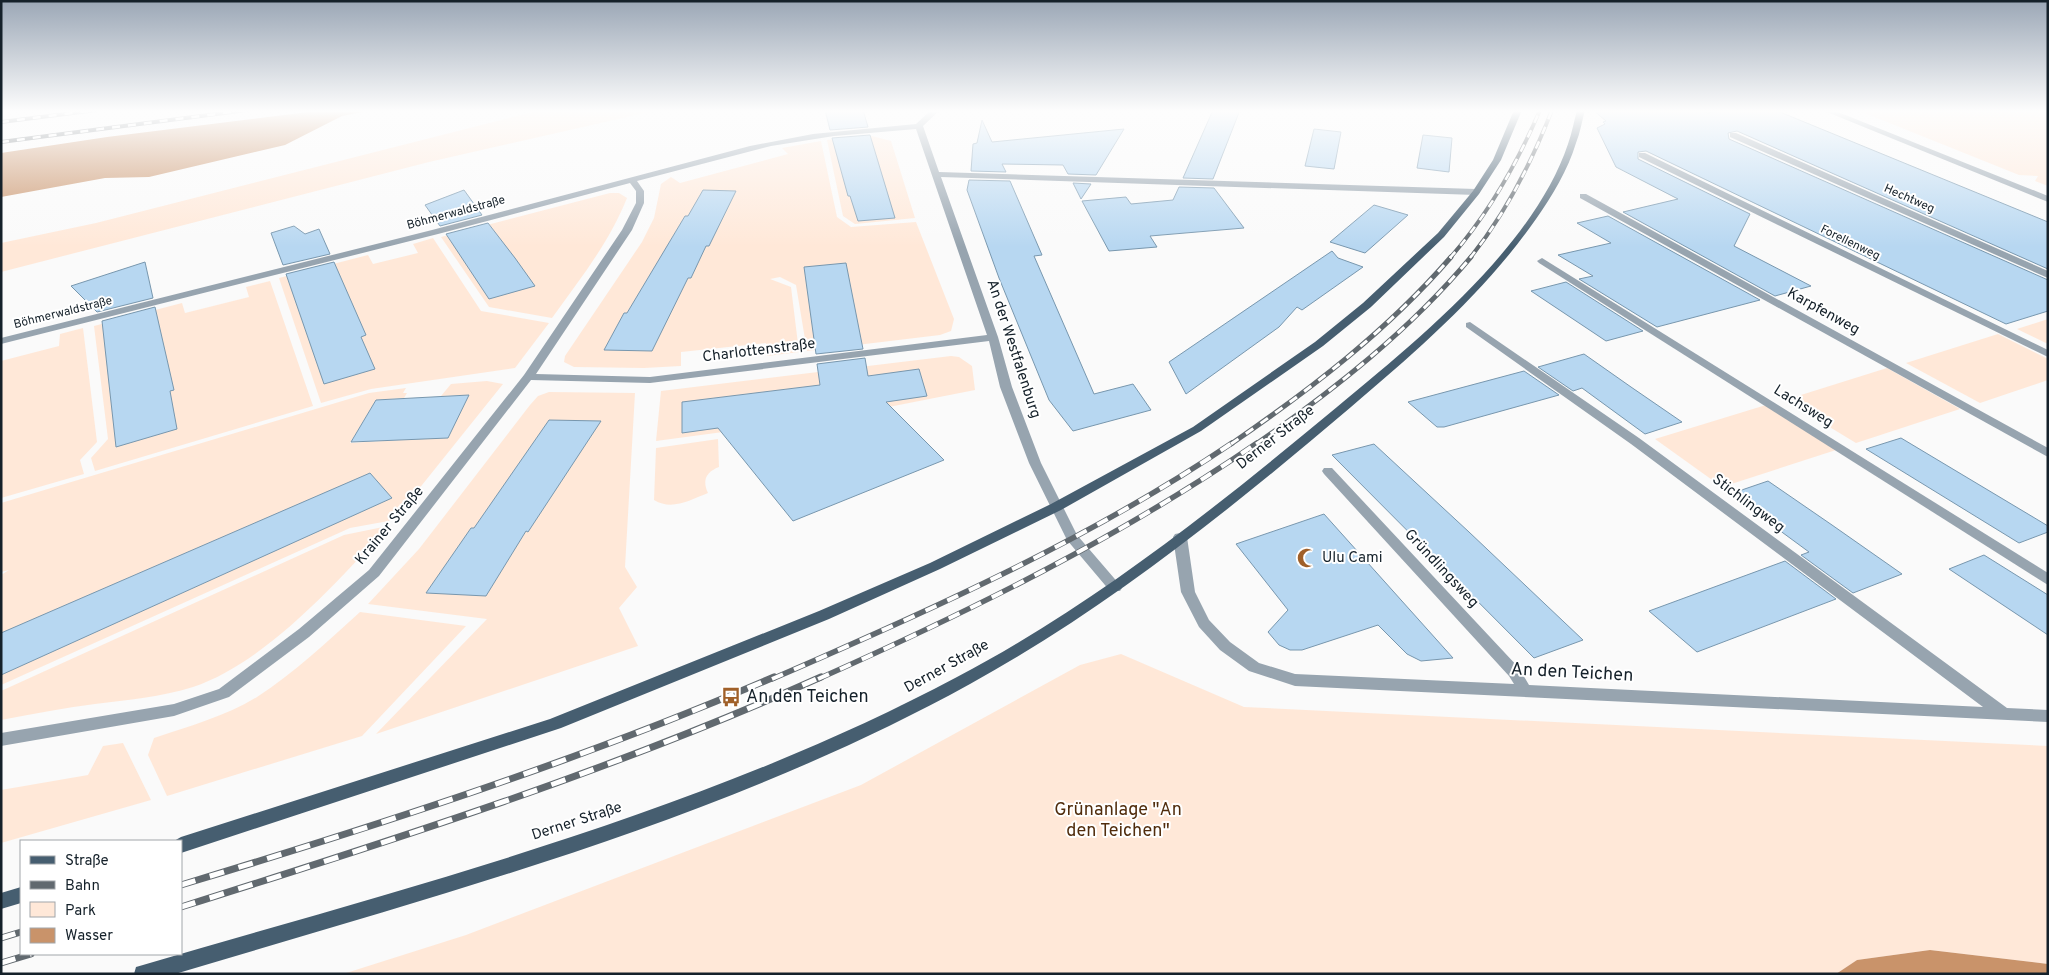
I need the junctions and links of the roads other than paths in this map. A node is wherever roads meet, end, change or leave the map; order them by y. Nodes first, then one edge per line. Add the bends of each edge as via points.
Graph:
1 (727, 156) edge
2 (930, 156) edge
3 (1499, 156) edge
4 (1567, 156) edge
5 (1645, 156) edge
6 (1779, 156) edge
7 (1939, 156) edge
8 (937, 174) junction
9 (632, 180) junction
10 (1476, 192) junction
11 (1583, 196) dead end
12 (2048, 199) edge
13 (1542, 261) dead end
14 (2048, 275) edge
15 (1470, 325) dead end
16 (993, 338) junction
17 (1, 341) edge
18 (2048, 354) edge
19 (528, 378) junction
20 (2048, 453) edge
21 (1328, 471) dead end
22 (1056, 507) junction
23 (1180, 537) junction
24 (2048, 580) edge
25 (1115, 588) junction
26 (1525, 691) junction
27 (2004, 714) junction
28 (2048, 716) edge
29 (1, 740) edge
30 (182, 845) edge
31 (20, 895) edge
32 (1, 901) edge
33 (143, 974) edge

1 - 9 street, Böhmerwaldstraße
2 - 8 street, An der Westfalenburg
3 - 10 main road
4 - 23 main road, Derner Straße via 1551,189 1509,251 1478,287 1362,393
5 - 18 street, Forellenweg
6 - 14 street, Hechtweg
7 - 12 street
8 - 10 street
8 - 16 street, An der Westfalenburg
9 - 17 street, Böhmerwaldstraße
9 - 19 street, Krainer Straße via 640,191 640,203 627,230
10 - 22 main road via 1441,235 1402,274 1319,344 1197,429
11 - 20 street, Karpfenweg
13 - 24 street, Lachsweg
15 - 27 street, Stichlingweg via 1635,441
16 - 19 street, Charlottenstraße via 650,380
16 - 22 street, An der Westfalenburg via 1006,387
19 - 29 street, Krainer Straße via 374,573 304,633 224,693 174,710
21 - 26 street, Gründlingsweg via 1514,672
22 - 25 street, An der Westfalenburg via 1082,551
22 - 30 main road via 824,615 554,724
23 - 25 main road, Derner Straße
23 - 26 street, An den Teichen via 1188,592 1204,623 1225,646 1254,667 1295,680
25 - 33 main road, Derner Straße via 965,680 876,726 775,771 667,812 507,866
26 - 27 street, An den Teichen
27 - 28 street, An den Teichen
31 - 32 main road

